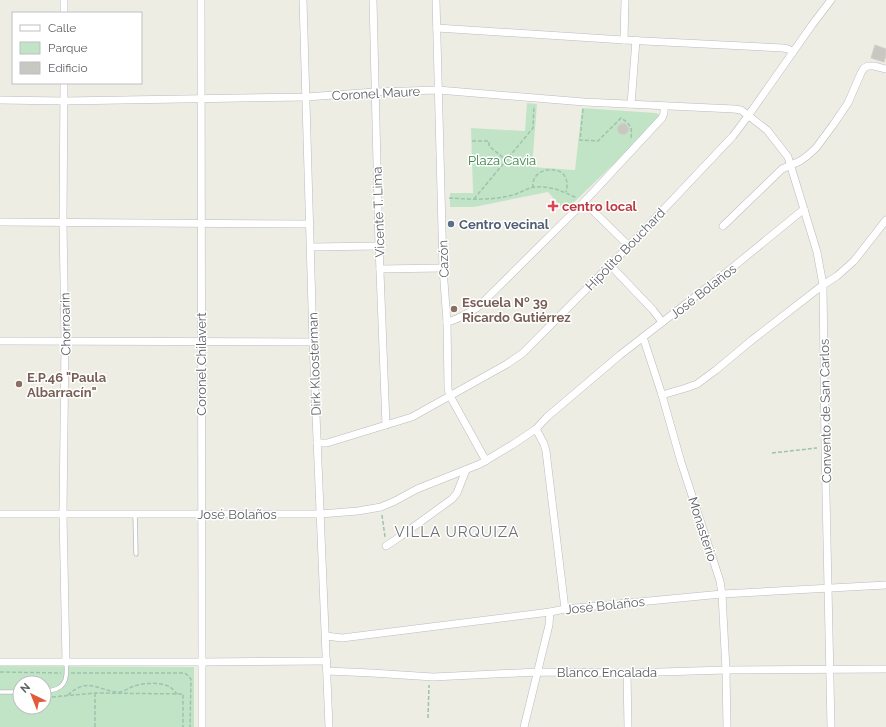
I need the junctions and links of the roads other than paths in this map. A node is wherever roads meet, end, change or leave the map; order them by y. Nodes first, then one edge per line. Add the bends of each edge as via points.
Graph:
1 (64, 0) edge
2 (201, 0) edge
3 (303, 0) edge
4 (373, 0) edge
5 (436, 0) edge
6 (625, 0) edge
7 (831, 0) edge
8 (64, 12) edge
9 (437, 28) junction
10 (624, 40) junction
11 (636, 40) junction
12 (793, 52) junction
13 (886, 69) edge
14 (64, 84) edge
15 (438, 90) junction
16 (375, 92) junction
17 (306, 98) junction
18 (202, 99) junction
19 (0, 100) edge
20 (64, 100) junction
21 (631, 104) junction
22 (664, 106) junction
23 (748, 116) junction
24 (790, 165) junction
25 (584, 202) junction
26 (804, 209) junction
27 (886, 220) edge
28 (0, 222) edge
29 (63, 222) junction
30 (202, 223) junction
31 (310, 224) junction
32 (723, 226) dead end
33 (379, 246) junction
34 (629, 246) junction
35 (311, 247) junction
36 (610, 265) junction
37 (443, 268) junction
38 (380, 269) junction
39 (823, 285) junction
40 (447, 322) junction
41 (662, 322) junction
42 (644, 337) junction
43 (0, 341) edge
44 (65, 342) junction
45 (201, 342) junction
46 (313, 342) junction
47 (662, 395) junction
48 (450, 396) junction
49 (386, 425) junction
50 (536, 429) junction
51 (317, 443) junction
52 (486, 461) junction
53 (466, 470) junction
54 (0, 514) edge
55 (64, 514) junction
56 (135, 514) junction
57 (202, 514) junction
58 (320, 514) junction
59 (386, 546) road end
60 (136, 554) dead end
61 (886, 585) edge
62 (828, 588) junction
63 (722, 594) junction
64 (565, 609) junction
65 (550, 612) junction
66 (326, 636) junction
67 (327, 661) junction
68 (0, 662) edge
69 (66, 662) junction
70 (202, 662) junction
71 (830, 669) junction
72 (886, 669) edge
73 (726, 670) junction
74 (327, 671) junction
75 (538, 672) junction
76 (627, 673) junction
77 (52, 690) edge
78 (0, 692) edge
79 (12, 692) edge
80 (202, 727) edge
81 (329, 727) edge
82 (524, 727) edge
83 (628, 727) edge
84 (727, 727) edge
85 (831, 727) edge

1 - 8 street
2 - 18 street, Coronel Chilavert
3 - 17 street, Dirk Kloosterman
4 - 16 street, Vicente T. Lima
5 - 9 street, Cazón
6 - 10 street
7 - 12 street, Hipólito Bouchard
9 - 10 street
9 - 15 street, Cazón
10 - 11 street
11 - 12 street via 783,48
11 - 21 street
12 - 23 street, Hipólito Bouchard
13 - 24 street via 874,66 864,68 848,103 834,125 816,148 800,161
14 - 20 street, Chorroarin
15 - 16 street, Coronel Maure
15 - 21 street, Coronel Maure
15 - 37 street, Cazón
16 - 17 street, Coronel Maure
16 - 33 street, Vicente T. Lima
17 - 18 street, Coronel Maure
17 - 31 street, Dirk Kloosterman
18 - 20 street, Coronel Maure
18 - 30 street, Coronel Chilavert
19 - 20 street, Coronel Maure
20 - 29 street, Chorroarin
21 - 22 street, Coronel Maure
22 - 23 street, Coronel Maure via 734,109 741,110
22 - 25 street via 662,118
23 - 24 street, Convento de San Carlos via 774,138 788,157
23 - 34 street, Hipólito Bouchard via 729,140
24 - 26 street, Convento de San Carlos
24 - 32 street via 782,169
25 - 34 street
25 - 40 street via 478,306
26 - 39 street, Convento de San Carlos via 817,252
26 - 41 street, José Bolaños
27 - 39 street via 854,260
28 - 29 street
29 - 30 street
29 - 44 street, Chorroarin
30 - 31 street
30 - 45 street, Coronel Chilavert
31 - 35 street, Dirk Kloosterman
33 - 35 street
33 - 38 street, Vicente T. Lima
34 - 36 street, Hipólito Bouchard
35 - 46 street, Dirk Kloosterman
36 - 41 street
36 - 48 street, Hipólito Bouchard via 523,353
37 - 38 street
37 - 40 street, Cazón
38 - 49 street, Vicente T. Lima
39 - 47 street via 697,384
39 - 62 street, Convento de San Carlos
40 - 48 street, Cazón
41 - 42 street, José Bolaños
42 - 47 street, Monasterio
42 - 50 street, José Bolaños via 600,371
43 - 44 street
44 - 45 street
44 - 55 street, Chorroarin
45 - 46 street
45 - 57 street, Coronel Chilavert
46 - 51 street, Dirk Kloosterman
47 - 63 street, Monasterio
48 - 49 street, Hipólito Bouchard via 412,417
48 - 52 street, Cazón
49 - 51 street, Hipólito Bouchard
50 - 52 street, José Bolaños
50 - 64 street via 546,451
51 - 58 street, Dirk Kloosterman
52 - 53 street, José Bolaños
53 - 58 street, José Bolaños via 417,489 381,507
53 - 59 street via 452,499
54 - 55 street, José Bolaños
55 - 56 street, José Bolaños
55 - 69 street, Chorroarin
56 - 57 street, José Bolaños
56 - 60 lane
57 - 58 street, José Bolaños
57 - 70 street, Coronel Chilavert
58 - 66 street, Dirk Kloosterman
61 - 62 street, José Bolaños
62 - 63 street, José Bolaños
62 - 71 street, Convento de San Carlos
63 - 64 street, José Bolaños
63 - 73 street, Monasterio
64 - 65 street, José Bolaños
65 - 66 street, José Bolaños via 342,638
65 - 75 street
66 - 67 street, Dirk Kloosterman
67 - 70 street
67 - 74 street, Dirk Kloosterman
68 - 69 street
69 - 70 street
69 - 77 lane via 66,681
70 - 80 street, Coronel Chilavert
71 - 72 street, Blanco Encalada
71 - 73 street, Blanco Encalada
71 - 85 street, Convento de San Carlos
73 - 76 street, Blanco Encalada
73 - 84 street, Monasterio
74 - 75 street, Blanco Encalada via 430,677
74 - 81 street, Dirk Kloosterman
75 - 76 street, Blanco Encalada
75 - 82 street
76 - 83 street
78 - 79 lane

